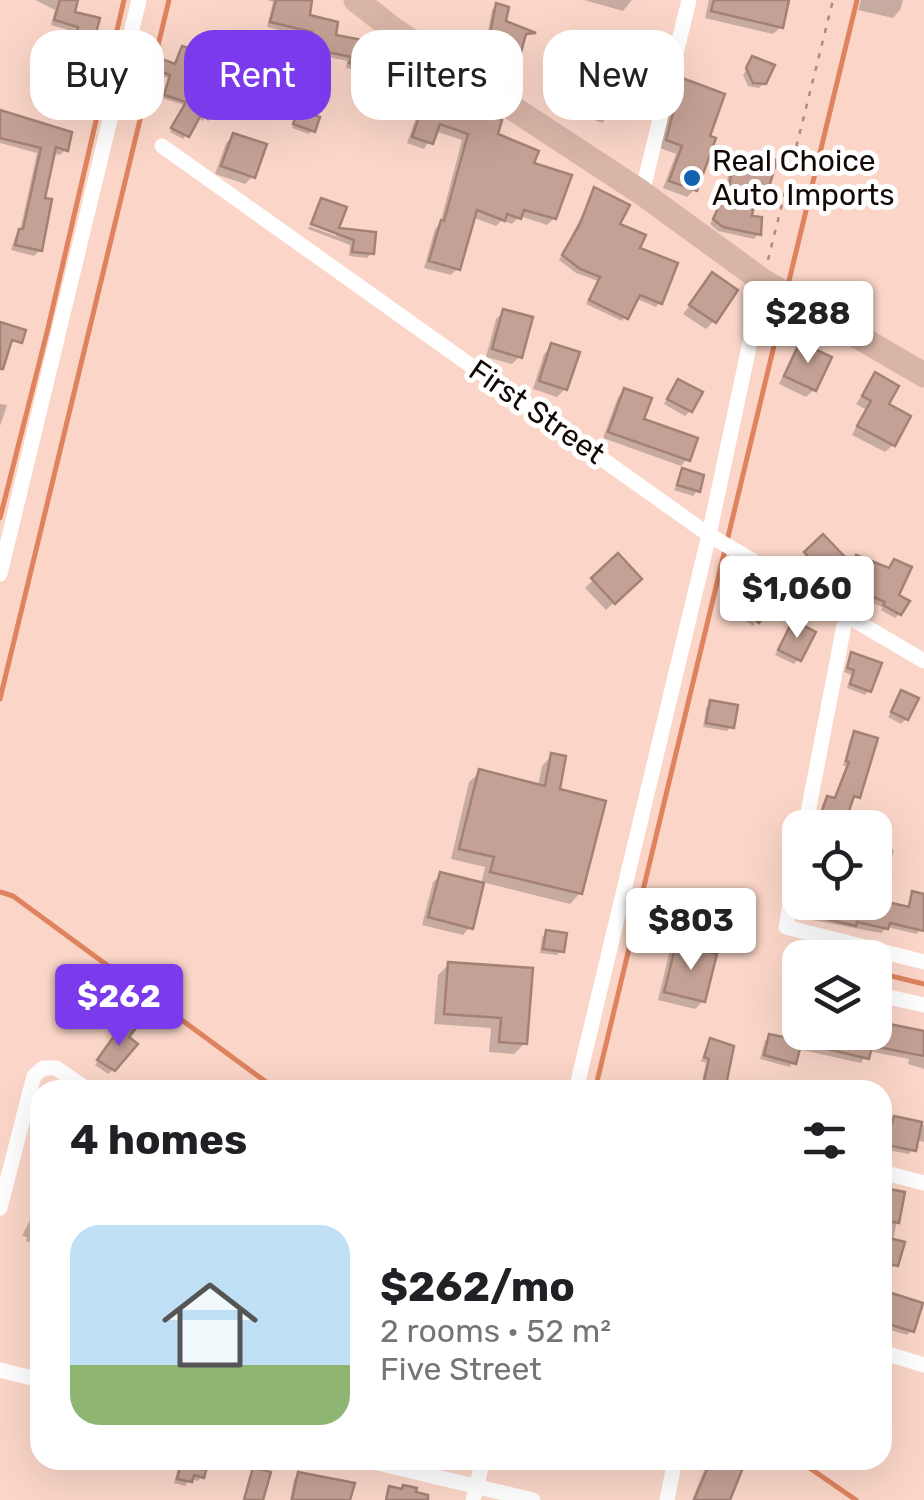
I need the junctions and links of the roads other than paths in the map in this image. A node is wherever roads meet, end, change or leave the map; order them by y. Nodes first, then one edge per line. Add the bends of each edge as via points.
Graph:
1 (140, 0) edge
2 (356, 0) edge
3 (690, 0) edge
4 (162, 146) dead end
5 (642, 193) junction
6 (762, 281) junction
7 (924, 375) edge
8 (709, 535) junction
9 (0, 574) edge
10 (846, 615) junction
11 (924, 661) edge
12 (808, 810) edge
13 (787, 920) edge
14 (924, 962) edge
15 (892, 998) edge
16 (924, 1005) edge
17 (33, 1080) edge
18 (73, 1080) edge
19 (578, 1080) edge
20 (30, 1092) edge
21 (892, 1175) edge
22 (924, 1183) edge
23 (0, 1208) edge
24 (892, 1355) edge
25 (924, 1364) edge
26 (0, 1370) edge
27 (30, 1378) edge
28 (398, 1470) edge
29 (673, 1470) edge
30 (474, 1493) edge
31 (533, 1500) edge
32 (667, 1500) edge

1 - 9 street
2 - 5 main road
3 - 5 street
4 - 8 street, First Street
5 - 6 main road
6 - 7 main road
6 - 8 street
8 - 10 street, First Street
8 - 19 street
10 - 11 street, First Street
10 - 12 street
13 - 14 street via 786,927
15 - 16 street
17 - 18 street via 43,1068 56,1068
20 - 23 street
21 - 22 street
24 - 25 street
26 - 27 street
28 - 30 street
29 - 32 street
30 - 31 street

